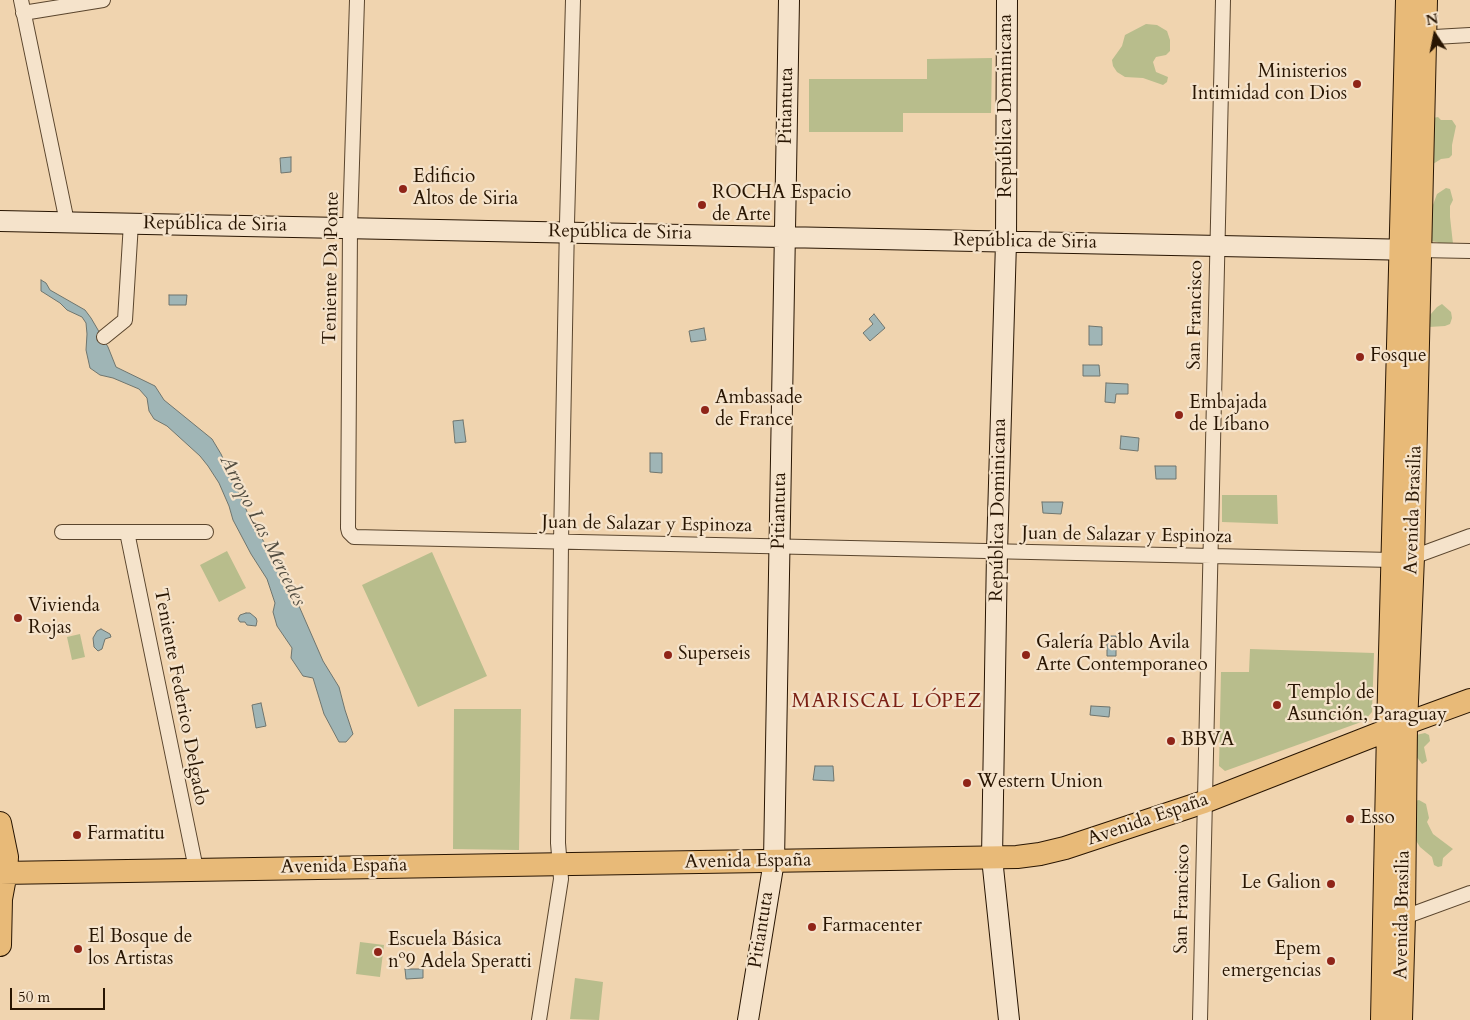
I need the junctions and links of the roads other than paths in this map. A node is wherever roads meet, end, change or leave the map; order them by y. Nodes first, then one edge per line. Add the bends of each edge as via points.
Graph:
1 (103, 0) edge
2 (357, 0) edge
3 (573, 0) edge
4 (788, 0) edge
5 (1007, 0) edge
6 (1223, 0) edge
7 (1408, 0) edge
8 (1426, 0) edge
9 (22, 7) edge
10 (1470, 35) edge
11 (1416, 38) junction
12 (0, 221) edge
13 (67, 222) junction
14 (131, 223) junction
15 (350, 228) junction
16 (567, 232) junction
17 (785, 237) junction
18 (1006, 242) junction
19 (1216, 246) junction
20 (1410, 250) junction
21 (1470, 251) edge
22 (104, 338) dead end
23 (62, 532) dead end
24 (127, 532) junction
25 (206, 532) dead end
26 (351, 535) joint
27 (1470, 536) edge
28 (561, 542) junction
29 (779, 547) junction
30 (997, 552) junction
31 (1210, 556) junction
32 (1402, 558) junction
33 (1470, 700) edge
34 (1397, 727) junction
35 (1204, 802) junction
36 (0, 823) edge
37 (992, 858) junction
38 (774, 861) junction
39 (560, 864) junction
40 (196, 869) junction
41 (3, 872) edge
42 (1470, 893) edge
43 (1394, 921) junction
44 (0, 945) edge
45 (539, 1020) edge
46 (748, 1020) edge
47 (1009, 1020) edge
48 (1200, 1020) edge
49 (1382, 1020) edge
50 (1400, 1020) edge

1 - 9 street
2 - 15 street, Teniente Da Ponte
3 - 16 street
4 - 17 street, Pitiantuta
5 - 18 street, República Dominicana
6 - 19 street, San Francisco
7 - 11 main road, Avenida Brasilia
8 - 11 main road, Avenida Brasilia
9 - 13 street
10 - 11 street
11 - 20 main road, Avenida Brasilia
12 - 13 street, República de Siria
13 - 14 street, República de Siria
14 - 15 street, República de Siria
14 - 22 street via 125,320
15 - 16 street, República de Siria
15 - 26 street, Teniente Da Ponte via 348,528
16 - 17 street, República de Siria
16 - 28 street
17 - 18 street, República de Siria
17 - 29 street, Pitiantuta
18 - 19 street, República de Siria
18 - 30 street, República Dominicana
19 - 20 street, República de Siria
19 - 31 street, San Francisco
20 - 21 street
20 - 32 main road, Avenida Brasilia
23 - 24 street
24 - 25 street
24 - 40 street, Teniente Federico Delgado
26 - 28 street, Juan de Salazar y Espinoza via 359,538
27 - 32 street
28 - 29 street, Juan de Salazar y Espinoza
28 - 39 street
29 - 30 street, Juan de Salazar y Espinoza
29 - 38 street, Pitiantuta
30 - 31 street, Juan de Salazar y Espinoza
30 - 37 street, República Dominicana
31 - 32 street, Juan de Salazar y Espinoza
31 - 35 street, San Francisco
32 - 34 main road, Avenida Brasilia
33 - 34 main road, Avenida España
34 - 35 main road, Avenida España
34 - 43 main road, Avenida Brasilia
35 - 37 main road, Avenida España via 1065,848 1040,854
35 - 48 street, San Francisco
36 - 41 main road via 7,856
37 - 38 main road, Avenida España
37 - 47 street, República Dominicana
38 - 39 main road, Avenida España
38 - 46 street, Pitiantuta
39 - 40 main road, Avenida España
39 - 45 street via 561,879
40 - 41 main road, Avenida España
41 - 44 main road
42 - 43 street
43 - 49 main road, Avenida Brasilia
43 - 50 main road, Avenida Brasilia

